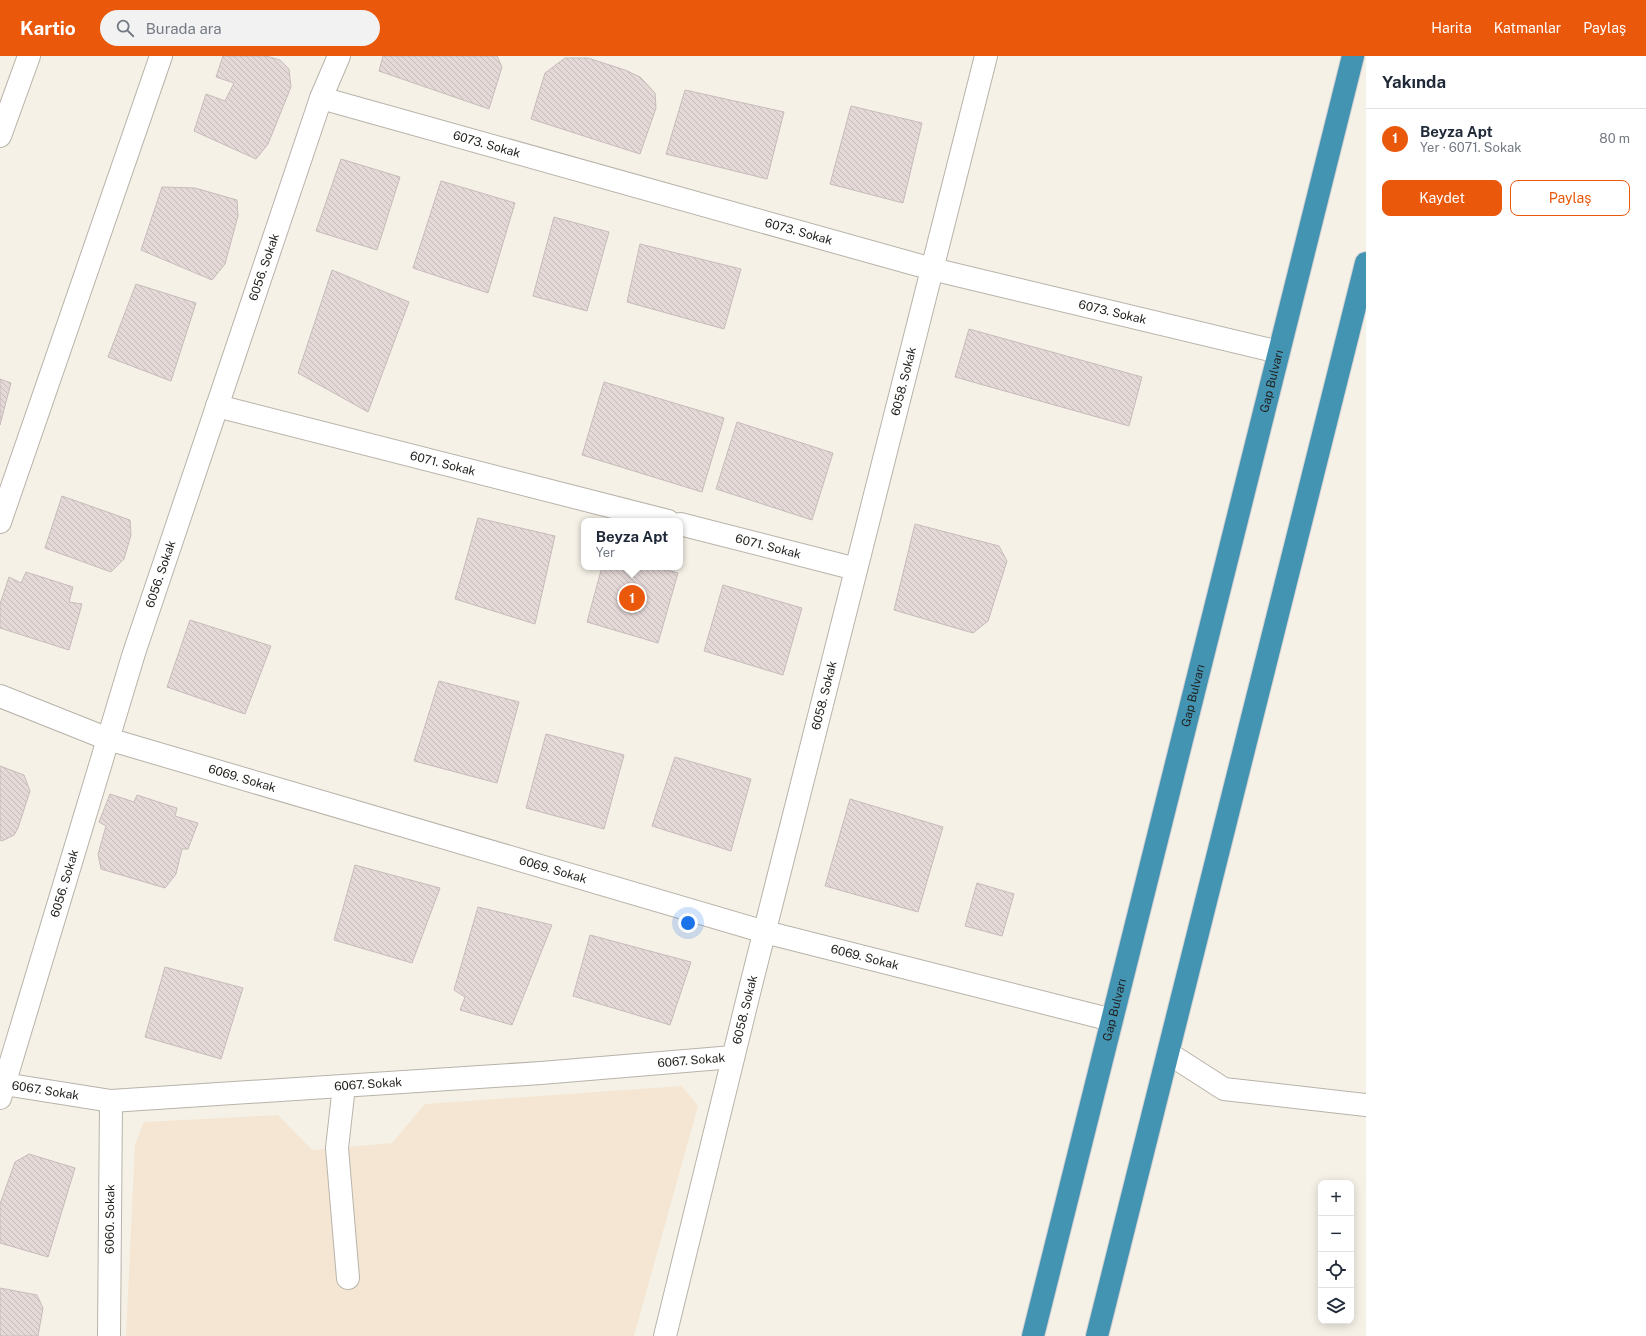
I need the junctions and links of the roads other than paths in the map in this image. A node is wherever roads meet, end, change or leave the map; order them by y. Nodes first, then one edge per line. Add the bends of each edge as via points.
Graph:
1 (29, 56) edge
2 (161, 56) edge
3 (339, 56) edge
4 (986, 56) edge
5 (1353, 56) edge
6 (321, 98) junction
7 (0, 136) edge
8 (1366, 262) edge
9 (932, 268) junction
10 (1279, 352) junction
11 (217, 406) junction
12 (656, 518) edge
13 (0, 522) edge
14 (683, 525) edge
15 (856, 569) junction
16 (0, 696) edge
17 (108, 739) junction
18 (764, 932) junction
19 (1112, 1020) junction
20 (1168, 1054) junction
21 (733, 1057) junction
22 (344, 1086) junction
23 (2, 1091) edge
24 (111, 1101) junction
25 (1366, 1105) edge
26 (348, 1278) dead end
27 (109, 1336) edge
28 (665, 1336) edge
29 (1033, 1336) edge
30 (1097, 1336) edge

1 - 7 street
2 - 13 street
3 - 6 street, 6056. Sokak
4 - 9 street, 6058. Sokak
5 - 10 highway, Gap Bulvarı
6 - 9 street, 6073. Sokak
6 - 11 street, 6056. Sokak
8 - 20 highway
9 - 10 street, 6073. Sokak
9 - 15 street, 6058. Sokak
10 - 19 highway, Gap Bulvarı
11 - 12 street, 6071. Sokak
11 - 17 street, 6056. Sokak via 134,653
14 - 15 street, 6071. Sokak
15 - 18 street, 6058. Sokak
16 - 17 street, 6069. Sokak
17 - 18 street, 6069. Sokak
17 - 23 street, 6056. Sokak
18 - 19 street, 6069. Sokak
18 - 21 street, 6058. Sokak
19 - 29 highway, Gap Bulvarı
20 - 25 street via 1224,1089
20 - 30 highway
21 - 22 street, 6067. Sokak
21 - 28 street, 6058. Sokak
22 - 24 street, 6067. Sokak
22 - 26 street via 337,1148
23 - 24 street, 6067. Sokak
24 - 27 street, 6060. Sokak

